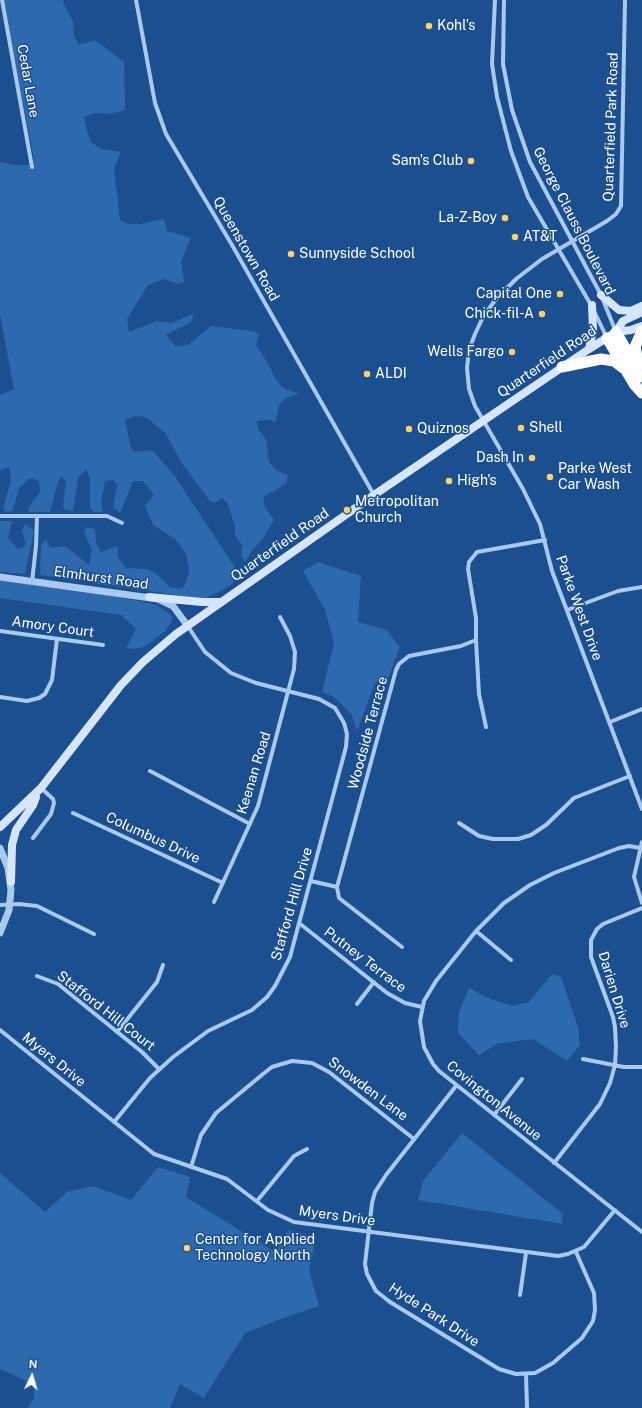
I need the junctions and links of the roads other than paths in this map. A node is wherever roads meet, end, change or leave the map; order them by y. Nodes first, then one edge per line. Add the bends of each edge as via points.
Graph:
1 (2, 0) edge
2 (136, 0) edge
3 (495, 0) edge
4 (504, 0) edge
5 (625, 0) edge
6 (32, 167) dead end
7 (572, 241) junction
8 (558, 248) junction
9 (601, 295) junction
10 (592, 305) junction
11 (642, 306) edge
12 (642, 312) edge
13 (642, 326) edge
14 (642, 331) edge
15 (611, 335) junction
16 (589, 349) junction
17 (562, 367) junction
18 (624, 368) junction
19 (642, 376) edge
20 (642, 393) edge
21 (484, 421) junction
22 (374, 495) junction
23 (0, 516) edge
24 (37, 516) junction
25 (122, 523) dead end
26 (545, 540) junction
27 (0, 577) edge
28 (32, 582) junction
29 (642, 587) edge
30 (149, 597) junction
31 (221, 602) junction
32 (567, 610) junction
33 (280, 617) dead end
34 (187, 625) junction
35 (0, 631) edge
36 (58, 639) junction
37 (476, 640) junction
38 (103, 645) dead end
39 (289, 692) junction
40 (0, 697) edge
41 (642, 709) edge
42 (610, 722) junction
43 (486, 727) dead end
44 (150, 771) dead end
45 (630, 776) junction
46 (40, 790) junction
47 (642, 792) edge
48 (637, 794) junction
49 (642, 809) edge
50 (74, 813) dead end
51 (459, 823) dead end
52 (250, 824) junction
53 (0, 827) edge
54 (33, 838) dead end
55 (642, 842) edge
56 (0, 848) edge
57 (640, 848) junction
58 (311, 881) junction
59 (11, 882) junction
60 (223, 883) junction
61 (337, 888) junction
62 (214, 902) dead end
63 (642, 903) edge
64 (0, 905) edge
65 (10, 905) junction
66 (642, 908) edge
67 (299, 924) junction
68 (476, 931) junction
69 (0, 933) edge
70 (94, 934) dead end
71 (402, 947) dead end
72 (511, 960) dead end
73 (163, 965) dead end
74 (36, 976) dead end
75 (374, 982) junction
76 (357, 1004) dead end
77 (422, 1007) junction
78 (0, 1030) edge
79 (117, 1032) junction
80 (583, 1059) dead end
81 (615, 1065) junction
82 (642, 1067) edge
83 (159, 1069) junction
84 (522, 1079) dead end
85 (456, 1086) junction
86 (494, 1115) junction
87 (114, 1122) junction
88 (414, 1139) junction
89 (307, 1149) dead end
90 (554, 1163) junction
91 (191, 1167) junction
92 (257, 1201) junction
93 (615, 1210) junction
94 (368, 1232) junction
95 (642, 1232) edge
96 (576, 1252) junction
97 (526, 1253) junction
98 (520, 1295) dead end
99 (526, 1374) junction
100 (527, 1408) edge

1 - 6 street, Cedar Lane
2 - 22 street, Queenstown Road via 155,103 166,134
3 - 8 street, George Clauss Boulevard via 492,64 499,105 511,151 528,197
4 - 7 street, George Clauss Boulevard via 503,64 512,110 530,162
5 - 7 street, Quarterfield Park Road via 621,206 607,221
7 - 8 street, Quarterfield Park Road
7 - 9 street, George Clauss Boulevard
8 - 10 street, George Clauss Boulevard
8 - 21 street, Quarterfield Park Road via 516,279 482,317 469,350 468,375 469,390
9 - 11 main road via 618,310 631,311
9 - 15 street, George Clauss Boulevard
10 - 15 street, George Clauss Boulevard
10 - 16 main road via 594,330
12 - 15 main road, Quarterfield Road via 623,321
13 - 15 main road, Quarterfield Road
14 - 19 highway via 635,354
15 - 16 main road, Quarterfield Road
15 - 18 highway
15 - 19 highway
16 - 17 main road, Quarterfield Road
17 - 18 highway via 601,359 614,361
17 - 21 main road, Quarterfield Road
18 - 20 highway
21 - 22 main road, Quarterfield Road
21 - 26 street, Parke West Drive via 534,508
22 - 31 main road, Quarterfield Road
23 - 24 street
24 - 25 street via 106,516
24 - 28 street
26 - 32 street, Parke West Drive via 552,571
26 - 37 street via 477,552 473,556 468,569 476,618
27 - 28 street, Elmhurst Road
28 - 30 street, Elmhurst Road
29 - 32 street via 618,591
30 - 31 main road
30 - 34 street, Elmhurst Road via 166,602 178,612
31 - 34 main road, Quarterfield Road
32 - 42 street, Parke West Drive
33 - 39 street, Keenan Road via 295,652
34 - 39 street via 205,652 226,670 244,680
34 - 46 main road, Quarterfield Road via 157,649 121,685
35 - 36 street, Amory Court
36 - 38 street, Amory Court
36 - 40 street via 52,680 45,694 27,701
37 - 43 street via 479,694
37 - 61 street, Woodside Terrace via 462,646 409,656 399,664
39 - 52 street, Keenan Road via 262,792
39 - 58 street, Stafford Hill Drive via 327,703 339,712 346,729 346,747
41 - 42 street
42 - 45 street, Parke West Drive
44 - 52 street
45 - 48 street, Parke West Drive
45 - 51 street via 574,798 546,825 531,835 518,839 479,836
46 - 53 main road, Quarterfield Road
46 - 54 street via 53,799 54,803 51,814
46 - 59 main road via 16,830 12,845
47 - 48 street
48 - 49 street, Parke West Drive
50 - 60 street, Columbus Drive
52 - 60 street, Keenan Road
55 - 57 street
56 - 59 street via 5,856
57 - 63 street via 634,877
57 - 68 street, Covington Avenue via 619,848 542,878 504,903
58 - 61 street
58 - 67 street, Stafford Hill Drive
59 - 65 street
60 - 62 street, Keenan Road
61 - 71 street via 339,898
64 - 65 street
65 - 69 street
65 - 70 street via 37,906
66 - 81 street, Darien Drive via 603,924 591,940 591,957 614,1022
67 - 75 street, Putney Terrace
67 - 83 street, Stafford Hill Drive via 284,971 267,997 244,1014 199,1037
68 - 72 street
68 - 77 street, Covington Avenue via 436,980
73 - 79 street via 157,982
74 - 79 street, Stafford Hill Court via 58,984
75 - 76 street
75 - 77 street, Putney Terrace via 396,999
77 - 85 street, Covington Avenue via 420,1028 428,1055 439,1071
78 - 87 street, Myers Drive
79 - 83 street, Stafford Hill Court
80 - 81 street
81 - 82 street
81 - 90 street, Darien Drive via 600,1104
83 - 87 street, Stafford Hill Drive
84 - 86 street
85 - 86 street, Covington Avenue
85 - 88 street, Hyde Park Drive
86 - 90 street, Covington Avenue
87 - 91 street, Myers Drive via 154,1154
88 - 91 street, Snowden Lane via 329,1072 312,1063 292,1061 272,1067 216,1113 201,1135
88 - 94 street, Hyde Park Drive via 375,1192
89 - 92 street via 294,1156
90 - 93 street, Covington Avenue
91 - 92 street, Myers Drive via 227,1179
92 - 94 street, Myers Drive via 294,1222
93 - 95 street, Covington Avenue
93 - 96 street, Myers Drive via 589,1242
94 - 97 street, Myers Drive
94 - 99 street, Hyde Park Drive via 365,1264 376,1291 499,1369 508,1373
96 - 97 street, Myers Drive via 558,1256
96 - 99 street, Hyde Park Drive via 594,1293 593,1321 582,1338 553,1363 535,1373
97 - 98 street
99 - 100 street

